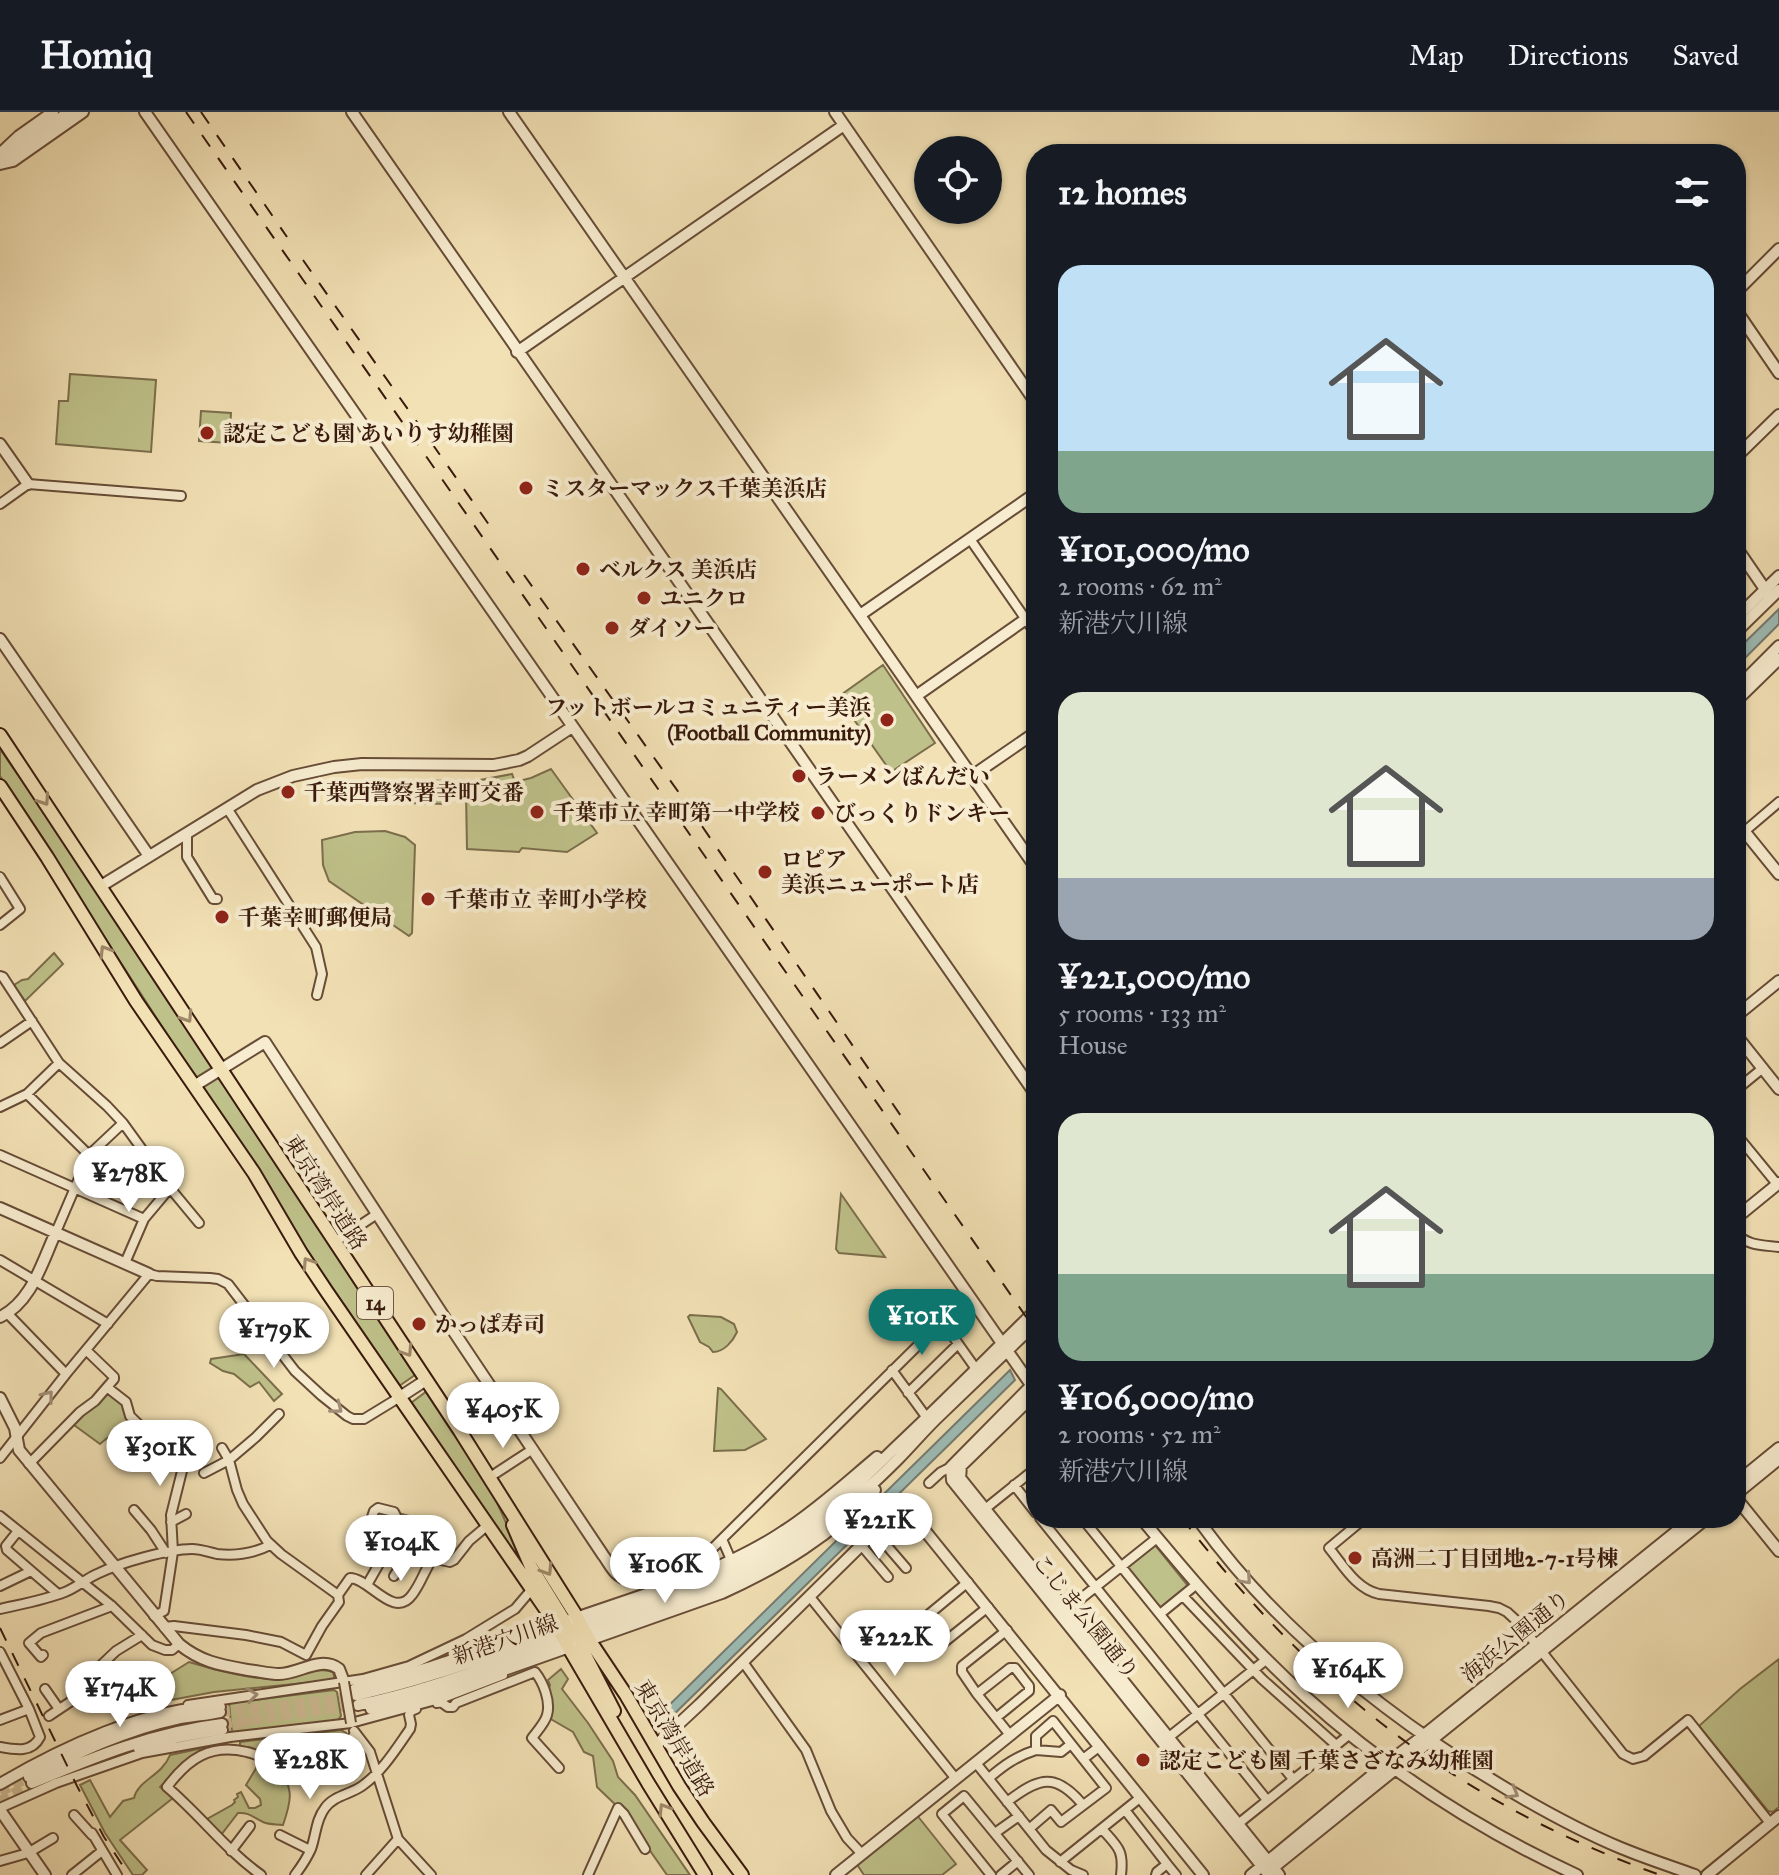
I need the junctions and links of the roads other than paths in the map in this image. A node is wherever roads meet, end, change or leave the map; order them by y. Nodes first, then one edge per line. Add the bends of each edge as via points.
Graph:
1 (53, 112) edge
2 (69, 112) edge
3 (83, 112) edge
4 (145, 112) edge
5 (352, 112) edge
6 (509, 112) edge
7 (835, 112) edge
8 (844, 125) junction
9 (2, 146) edge
10 (0, 162) edge
11 (1779, 249) edge
12 (624, 277) junction
13 (1746, 282) edge
14 (1746, 325) edge
15 (517, 352) junction
16 (1779, 373) edge
17 (1026, 389) edge
18 (1779, 415) edge
19 (0, 446) edge
20 (1746, 447) edge
21 (28, 484) junction
22 (181, 496) dead end
23 (1026, 500) edge
24 (0, 504) edge
25 (970, 539) junction
26 (1746, 560) edge
27 (1779, 576) edge
28 (1772, 592) edge
29 (1746, 611) edge
30 (860, 615) junction
31 (1026, 619) joint
32 (1746, 621) edge
33 (0, 639) edge
34 (1779, 646) edge
35 (1779, 659) edge
36 (1746, 679) edge
37 (1746, 691) edge
38 (916, 696) junction
39 (572, 727) junction
40 (0, 735) edge
41 (1026, 739) edge
42 (972, 776) junction
43 (0, 786) edge
44 (1779, 802) edge
45 (227, 808) junction
46 (1746, 830) edge
47 (1746, 832) edge
48 (187, 833) junction
49 (1026, 846) edge
50 (149, 856) junction
51 (1779, 874) edge
52 (0, 877) edge
53 (101, 886) junction
54 (217, 899) dead end
55 (0, 925) edge
56 (0, 976) edge
57 (1779, 981) edge
58 (317, 995) dead end
59 (1746, 1008) edge
60 (32, 1021) junction
61 (0, 1043) edge
62 (1746, 1047) edge
63 (59, 1063) junction
64 (1763, 1068) junction
65 (221, 1069) junction
66 (1026, 1081) edge
67 (1746, 1082) edge
68 (194, 1086) junction
69 (1779, 1089) edge
70 (27, 1094) junction
71 (0, 1107) edge
72 (123, 1123) junction
73 (1746, 1146) edge
74 (0, 1155) edge
75 (89, 1155) junction
76 (1778, 1184) edge
77 (74, 1188) junction
78 (170, 1188) junction
79 (0, 1208) edge
80 (1746, 1210) edge
81 (377, 1214) junction
82 (144, 1219) junction
83 (199, 1223) dead end
84 (56, 1232) junction
85 (1746, 1241) edge
86 (335, 1242) junction
87 (1779, 1247) edge
88 (0, 1260) edge
89 (125, 1263) junction
90 (149, 1274) junction
91 (34, 1279) junction
92 (968, 1296) junction
93 (4, 1315) edge
94 (942, 1321) junction
95 (1026, 1322) edge
96 (108, 1324) junction
97 (1026, 1331) edge
98 (958, 1344) junction
99 (1004, 1348) junction
100 (86, 1350) junction
101 (976, 1369) junction
102 (892, 1370) junction
103 (66, 1374) junction
104 (1026, 1378) edge
105 (426, 1380) junction
106 (108, 1388) junction
107 (908, 1393) junction
108 (1026, 1396) edge
109 (400, 1397) junction
110 (1026, 1397) edge
111 (0, 1398) edge
112 (279, 1414) dead end
113 (933, 1417) junction
114 (16, 1437) junction
115 (222, 1448) dead end
116 (1779, 1448) edge
117 (533, 1449) junction
118 (0, 1458) edge
119 (1779, 1459) edge
120 (229, 1460) junction
121 (29, 1464) junction
122 (951, 1467) junction
123 (204, 1473) dead end
124 (1746, 1475) edge
125 (1026, 1476) edge
126 (490, 1477) junction
127 (929, 1483) dead end
128 (1014, 1485) junction
129 (1746, 1487) edge
130 (1026, 1500) edge
131 (985, 1509) junction
132 (1746, 1509) edge
133 (134, 1510) dead end
134 (186, 1514) dead end
135 (0, 1516) edge
136 (171, 1522) junction
137 (488, 1525) junction
138 (1048, 1528) edge
139 (1090, 1528) edge
140 (1149, 1528) edge
141 (1204, 1528) edge
142 (1353, 1528) edge
143 (1681, 1528) edge
144 (1694, 1528) edge
145 (18, 1531) junction
146 (875, 1532) junction
147 (1157, 1538) junction
148 (722, 1539) junction
149 (270, 1545) junction
150 (861, 1545) junction
151 (1779, 1551) edge
152 (170, 1552) junction
153 (10, 1554) junction
154 (0, 1559) edge
155 (731, 1560) junction
156 (1122, 1566) junction
157 (115, 1567) junction
158 (906, 1568) dead end
159 (31, 1571) junction
160 (394, 1576) dead end
161 (888, 1577) dead end
162 (628, 1579) joint
163 (968, 1582) junction
164 (82, 1584) junction
165 (1197, 1584) junction
166 (367, 1585) junction
167 (0, 1586) edge
168 (1096, 1587) junction
169 (532, 1589) junction
170 (58, 1594) junction
171 (338, 1595) junction
172 (1183, 1596) junction
173 (810, 1597) junction
174 (112, 1606) junction
175 (988, 1607) junction
176 (0, 1609) edge
177 (1064, 1613) junction
178 (1160, 1614) junction
179 (154, 1616) junction
180 (566, 1622) junction
181 (164, 1627) junction
182 (1007, 1630) junction
183 (142, 1635) junction
184 (179, 1644) junction
185 (579, 1644) junction
186 (1538, 1648) junction
187 (487, 1649) junction
188 (0, 1652) edge
189 (43, 1655) dead end
190 (433, 1656) junction
191 (1267, 1659) junction
192 (743, 1662) junction
193 (514, 1667) junction
194 (1253, 1670) junction
195 (344, 1682) junction
196 (45, 1689) dead end
197 (977, 1694) junction
198 (1223, 1694) junction
199 (1060, 1695) junction
200 (357, 1700) junction
201 (29, 1709) junction
202 (59, 1709) junction
203 (1198, 1715) junction
204 (49, 1716) dead end
205 (997, 1717) junction
206 (221, 1718) junction
207 (0, 1720) edge
208 (351, 1723) junction
209 (355, 1733) junction
210 (1350, 1734) junction
211 (1010, 1735) junction
212 (1426, 1738) junction
213 (1166, 1740) junction
214 (1071, 1744) junction
215 (1336, 1745) junction
216 (655, 1746) junction
217 (1100, 1746) junction
218 (0, 1747) edge
219 (1036, 1750) junction
220 (1083, 1759) junction
221 (976, 1763) junction
222 (1391, 1766) junction
223 (559, 1768) dead end
224 (378, 1771) junction
225 (81, 1774) junction
226 (27, 1777) junction
227 (989, 1778) junction
228 (956, 1779) junction
229 (1293, 1779) junction
230 (0, 1784) edge
231 (1141, 1797) junction
232 (1267, 1800) junction
233 (1007, 1802) junction
234 (1083, 1805) junction
235 (0, 1809) edge
236 (1125, 1810) junction
237 (74, 1815) dead end
238 (1019, 1816) junction
239 (1774, 1819) edge
240 (1238, 1824) junction
241 (250, 1826) dead end
242 (1029, 1829) junction
243 (1102, 1829) junction
244 (995, 1833) junction
245 (280, 1835) dead end
246 (53, 1838) dead end
247 (398, 1839) junction
248 (645, 1849) dead end
249 (310, 1850) junction
250 (102, 1851) junction
251 (231, 1851) junction
252 (28, 1853) junction
253 (862, 1854) junction
254 (0, 1861) edge
255 (1018, 1861) junction
256 (1060, 1862) junction
257 (1167, 1864) junction
258 (1269, 1870) edge
259 (426, 1873) edge
260 (75, 1874) edge
261 (45, 1875) edge
262 (117, 1875) edge
263 (261, 1875) edge
264 (295, 1875) edge
265 (366, 1875) edge
266 (588, 1875) edge
267 (705, 1875) edge
268 (740, 1875) edge
269 (836, 1875) edge
270 (991, 1875) edge
271 (1001, 1875) edge
272 (1029, 1875) edge
273 (1083, 1875) edge
274 (1121, 1875) edge
275 (1156, 1875) edge
276 (1176, 1875) edge
277 (1203, 1875) edge
278 (1251, 1875) edge
279 (1577, 1875) edge
280 (1695, 1875) edge
281 (1707, 1875) edge

1 - 9 street
2 - 10 street
3 - 10 street via 13,161
4 - 39 street
5 - 15 street
6 - 12 street
7 - 8 street
8 - 12 street
8 - 17 street
11 - 13 street
12 - 15 street
12 - 30 street
14 - 16 street
15 - 66 street
18 - 20 street
19 - 21 street
21 - 22 street
21 - 24 street
23 - 25 street
25 - 30 street
25 - 31 street
26 - 28 street
27 - 28 street
28 - 29 street
28 - 32 street
30 - 38 street
31 - 38 street
33 - 50 street
34 - 36 street
35 - 37 street
38 - 42 street
39 - 45 street via 510,762 334,767 280,780
39 - 92 street
40 -> 53 highway, 東京湾岸道路 / 14
41 - 42 street
42 - 49 street
68 -> 43 highway, 東京湾岸道路 / 14
44 - 46 street
45 - 48 street
45 - 58 street via 316,947 322,974
47 - 51 street
48 - 50 street
48 - 54 street via 187,857
50 - 53 street
52 - 55 street via 20,909
53 -> 65 highway, 東京湾岸道路 / 14
56 - 60 street
57 - 59 street
60 - 61 street
60 - 63 street
62 - 64 street
63 - 70 street
63 - 72 street
64 - 67 street
64 - 69 street
65 - 68 street
65 - 81 street via 265,1042
65 - 86 highway, 東京湾岸道路 / 14
109 -> 68 highway, 東京湾岸道路 / 14
70 - 71 street
70 - 75 street
72 - 75 street
72 - 78 street
73 - 76 street
74 - 77 street
75 - 77 street
76 - 80 street
77 - 82 street
77 - 84 street
78 - 82 street
78 - 83 street
79 - 84 street
81 - 86 street
81 - 117 street
82 - 89 street
84 - 89 street
84 - 91 street
85 - 87 street
86 -> 105 highway, 東京湾岸道路 / 14
88 - 91 street
89 - 90 street
90 - 96 street
90 -> 109 street via 228,1284 295,1371 353,1419 364,1419
91 - 93 street via 23,1300
91 - 96 street
92 - 94 street
92 - 99 street
93 - 103 street
94 - 98 street
94 - 102 street
95 - 99 street
96 - 100 street
97 - 99 street
98 - 101 street
98 - 107 street
99 - 101 street, 新港穴川線
99 - 104 street
99 - 113 street, 新港穴川線
100 - 103 street
100 - 106 street via 114,1377
101 - 113 street, 新港穴川線
102 - 107 street
102 - 148 street
114 -> 103 street
105 - 109 street
105 - 126 highway, 東京湾岸道路 / 14
106 - 121 street
106 - 136 street via 183,1467
107 - 113 street
108 - 122 street
109 - 137 highway, 東京湾岸道路 / 14
110 - 131 street, こじま公園通り via 961,1466 960,1478
111 - 114 street
112 - 120 street
113 - 155 street via 916,1421 805,1517
113 - 185 street via 937,1423 909,1454 811,1545 722,1593
113 - 200 street, 新港穴川線 via 898,1459 844,1509 763,1564 715,1587 431,1686
114 - 118 street
114 - 121 street
115 - 120 street
116 - 124 street
117 - 126 street
117 - 162 street via 617,1575
119 - 129 street
120 - 123 street
120 - 149 street via 243,1504
121 - 157 street
122 - 127 street
122 - 177 street, こじま公園通り via 952,1480
125 - 128 street
126 -> 180 highway, 東京湾岸道路 / 14
128 - 130 street
128 - 131 street
131 - 177 street, こじま公園通り
132 - 151 street
133 - 152 street
134 - 136 street
135 - 145 street
136 - 152 street
137 - 166 street via 454,1560 431,1561 404,1602 386,1600
137 - 169 highway, 東京湾岸道路 / 14
138 - 168 street
139 - 156 street
140 - 147 street
141 -> 212 street via 1304,1640
142 - 186 street via 1329,1548 1365,1589 1499,1608
143 - 186 street, 海浜公園通り
144 - 186 street, 海浜公園通り
145 - 153 street via 6,1546
145 - 164 street
146 - 150 street
146 - 158 street
146 - 163 street via 896,1512 909,1511
147 - 156 street
147 - 165 street
148 - 155 street
148 - 162 street via 699,1562
149 - 152 street via 241,1554
149 - 171 street
150 - 161 street
150 - 173 street
152 - 157 street
152 - 179 street via 164,1611
153 - 154 street
153 - 159 street
155 - 180 street
156 - 168 street
156 - 178 street
157 - 164 street
157 - 179 street
159 - 167 street
159 - 170 street
160 - 166 street via 401,1556 387,1544
163 - 175 street
163 - 175 street via 921,1626 942,1644
164 - 170 street
164 - 174 street
165 - 172 street
165 - 191 street
166 - 171 street via 350,1578
168 - 177 street
168 - 203 street
169 - 180 highway, 東京湾岸道路 / 14
169 - 190 street via 515,1609
170 - 176 street
171 - 181 street via 339,1602 306,1655 281,1642 246,1635
172 - 178 street
172 - 194 street
173 - 192 street
173 - 228 street
174 - 183 street
174 - 189 street via 26,1640
175 - 182 street
177 - 213 street, こじま公園通り
178 - 198 street
179 - 181 street
180 - 185 highway, 東京湾岸道路 / 14
180 - 185 highway
180 - 187 street
181 - 184 street
182 - 197 street via 962,1666
182 - 199 street
183 - 184 street via 165,1650
183 - 202 street via 116,1651
184 - 195 street via 205,1661 276,1674 330,1664 339,1669
185 - 193 street
185 - 216 highway, 東京湾岸道路 / 14 via 626,1695
267 -> 185 highway, 東京湾岸道路 / 14 via 629,1752
186 - 212 street, 海浜公園通り
186 - 239 street via 1623,1754 1633,1759 1644,1756 1688,1720
187 - 190 street via 471,1641
187 - 200 street via 410,1674
188 - 201 street
190 - 195 street
191 - 194 street
191 - 210 street
192 - 216 street
192 - 253 street via 806,1750 831,1811
193 - 200 street via 419,1698
193 - 208 street via 453,1695
194 - 198 street
194 - 215 street
195 - 208 street, bridge
226 -> 195 street via 33,1762 74,1740 152,1712
196 - 202 street
197 - 205 street
197 - 205 street via 1015,1668 1029,1691
198 - 203 street
198 - 229 street
199 - 211 street
199 - 217 street
201 - 207 street
201 - 218 street via 40,1734 38,1742 20,1750
202 - 204 street
203 - 213 street
203 - 232 street
205 - 211 street
206 - 225 street
206 - 226 street
206 - 226 street via 198,1708 140,1721 87,1741
208 - 209 street
208 - 225 street via 176,1746
209 - 224 street
209 - 251 street via 349,1743 319,1742 275,1760 230,1750 206,1752 173,1779 167,1787
210 - 215 street
210 - 222 street
211 - 221 street
212 - 222 street, 海浜公園通り
212 -> 280 street via 1514,1795 1576,1827
213 - 240 street, こじま公園通り
213 - 258 street, こじま公園通り
214 - 219 street via 1061,1752
214 - 219 street via 1053,1721 1036,1736
214 - 220 street
215 - 229 street
216 - 268 highway, 東京湾岸道路 / 14
217 - 220 street
217 - 231 street
219 - 227 street via 1006,1763
220 - 234 street via 1106,1788
221 - 227 street
221 - 228 street
222 - 258 street, 海浜公園通り
222 - 279 street via 1508,1841
223 - 224 street via 532,1738 547,1717 548,1704 535,1672 453,1707 441,1702 411,1711 410,1729
224 - 247 street
224 - 249 street via 359,1789 326,1806
225 - 235 street
226 - 230 street
227 - 233 street
228 - 253 street
229 - 232 street
231 - 236 street
231 - 277 street
232 - 240 street
233 - 234 street via 1045,1780 1062,1784
233 - 238 street
234 - 242 street via 1061,1822 1051,1810
235 - 252 street
236 - 243 street
236 - 257 street
237 - 250 street
238 - 242 street
238 - 244 street
239 - 281 street
240 - 258 street, こじま公園通り
241 - 251 street
242 - 256 street
243 - 256 street
243 - 274 street via 1123,1857
244 - 255 street
244 - 270 street via 964,1796 942,1814
245 - 249 street
246 - 252 street
247 - 259 street
247 - 265 street
248 - 266 street via 618,1808
249 - 264 street
250 - 260 street
250 - 262 street
251 - 263 street
252 - 254 street
252 - 261 street
253 - 269 street
255 - 271 street
255 - 272 street
256 - 273 street
257 - 275 street
257 - 276 street
258 - 278 street, 海浜公園通り

